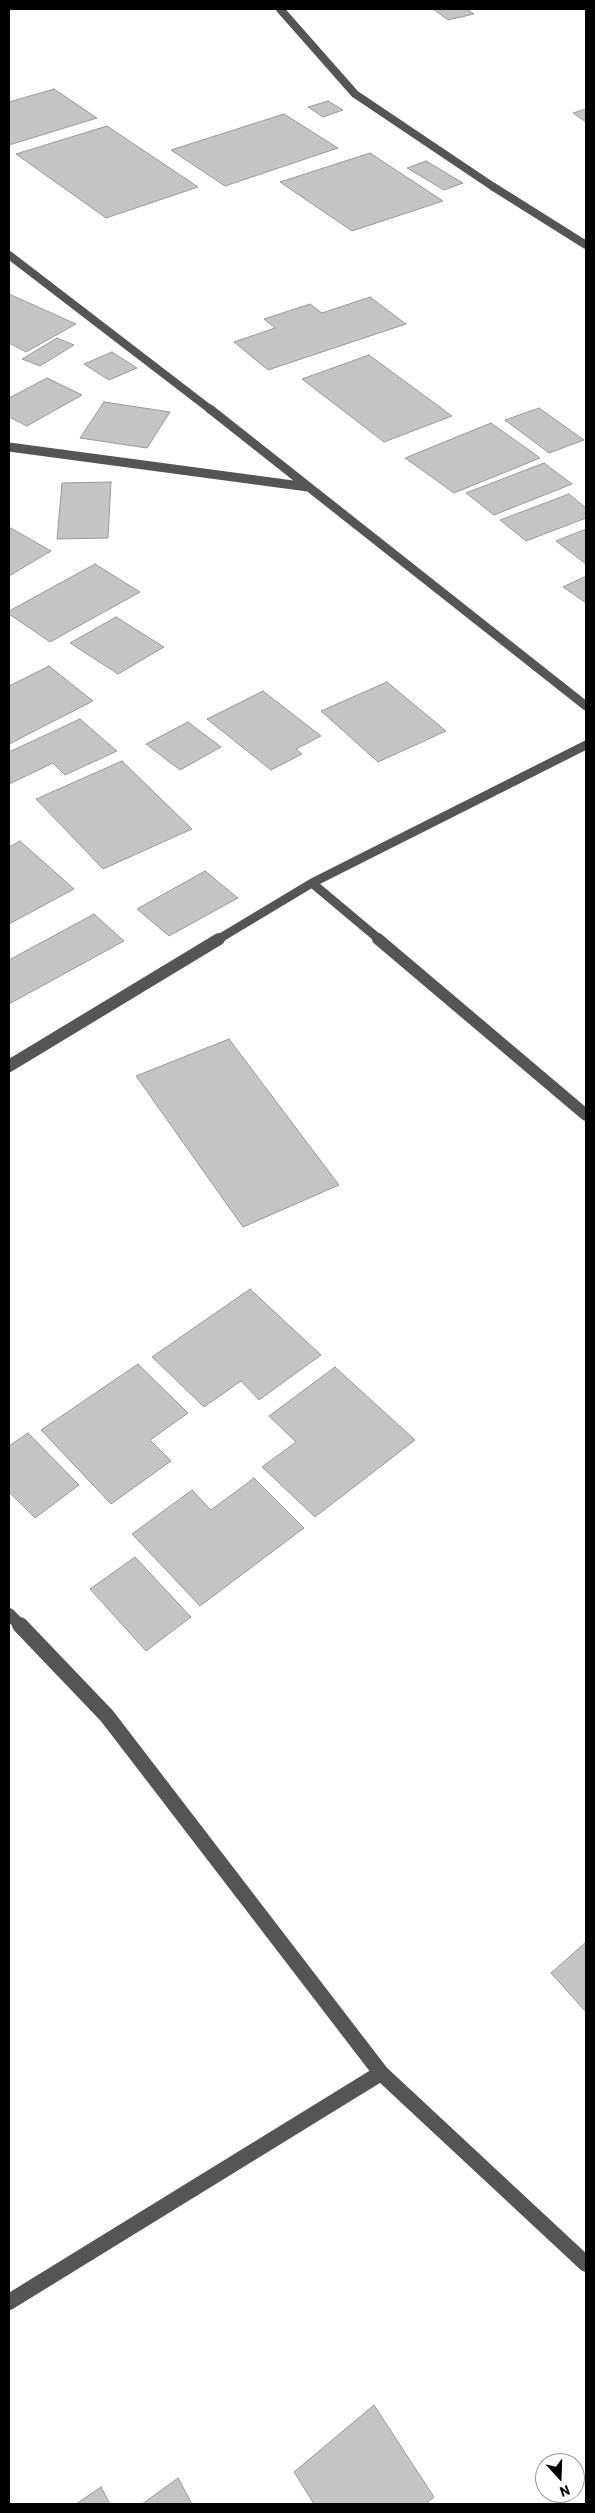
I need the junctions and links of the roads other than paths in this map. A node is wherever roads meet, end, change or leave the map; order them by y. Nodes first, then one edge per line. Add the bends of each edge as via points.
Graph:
1 (280, 9) edge
2 (586, 245) edge
3 (9, 255) edge
4 (9, 447) edge
5 (311, 487) junction
6 (586, 706) edge
7 (586, 745) edge
8 (312, 883) junction
9 (9, 1066) edge
10 (586, 1116) edge
11 (9, 1614) edge
12 (381, 2073) junction
13 (586, 2264) edge
14 (9, 2302) edge

1 - 2 street via 354,94
3 - 5 street
4 - 5 street
5 - 6 street
7 - 8 street
8 - 9 street
8 - 10 street
11 - 12 street via 107,1716
12 - 13 street
12 - 14 street

